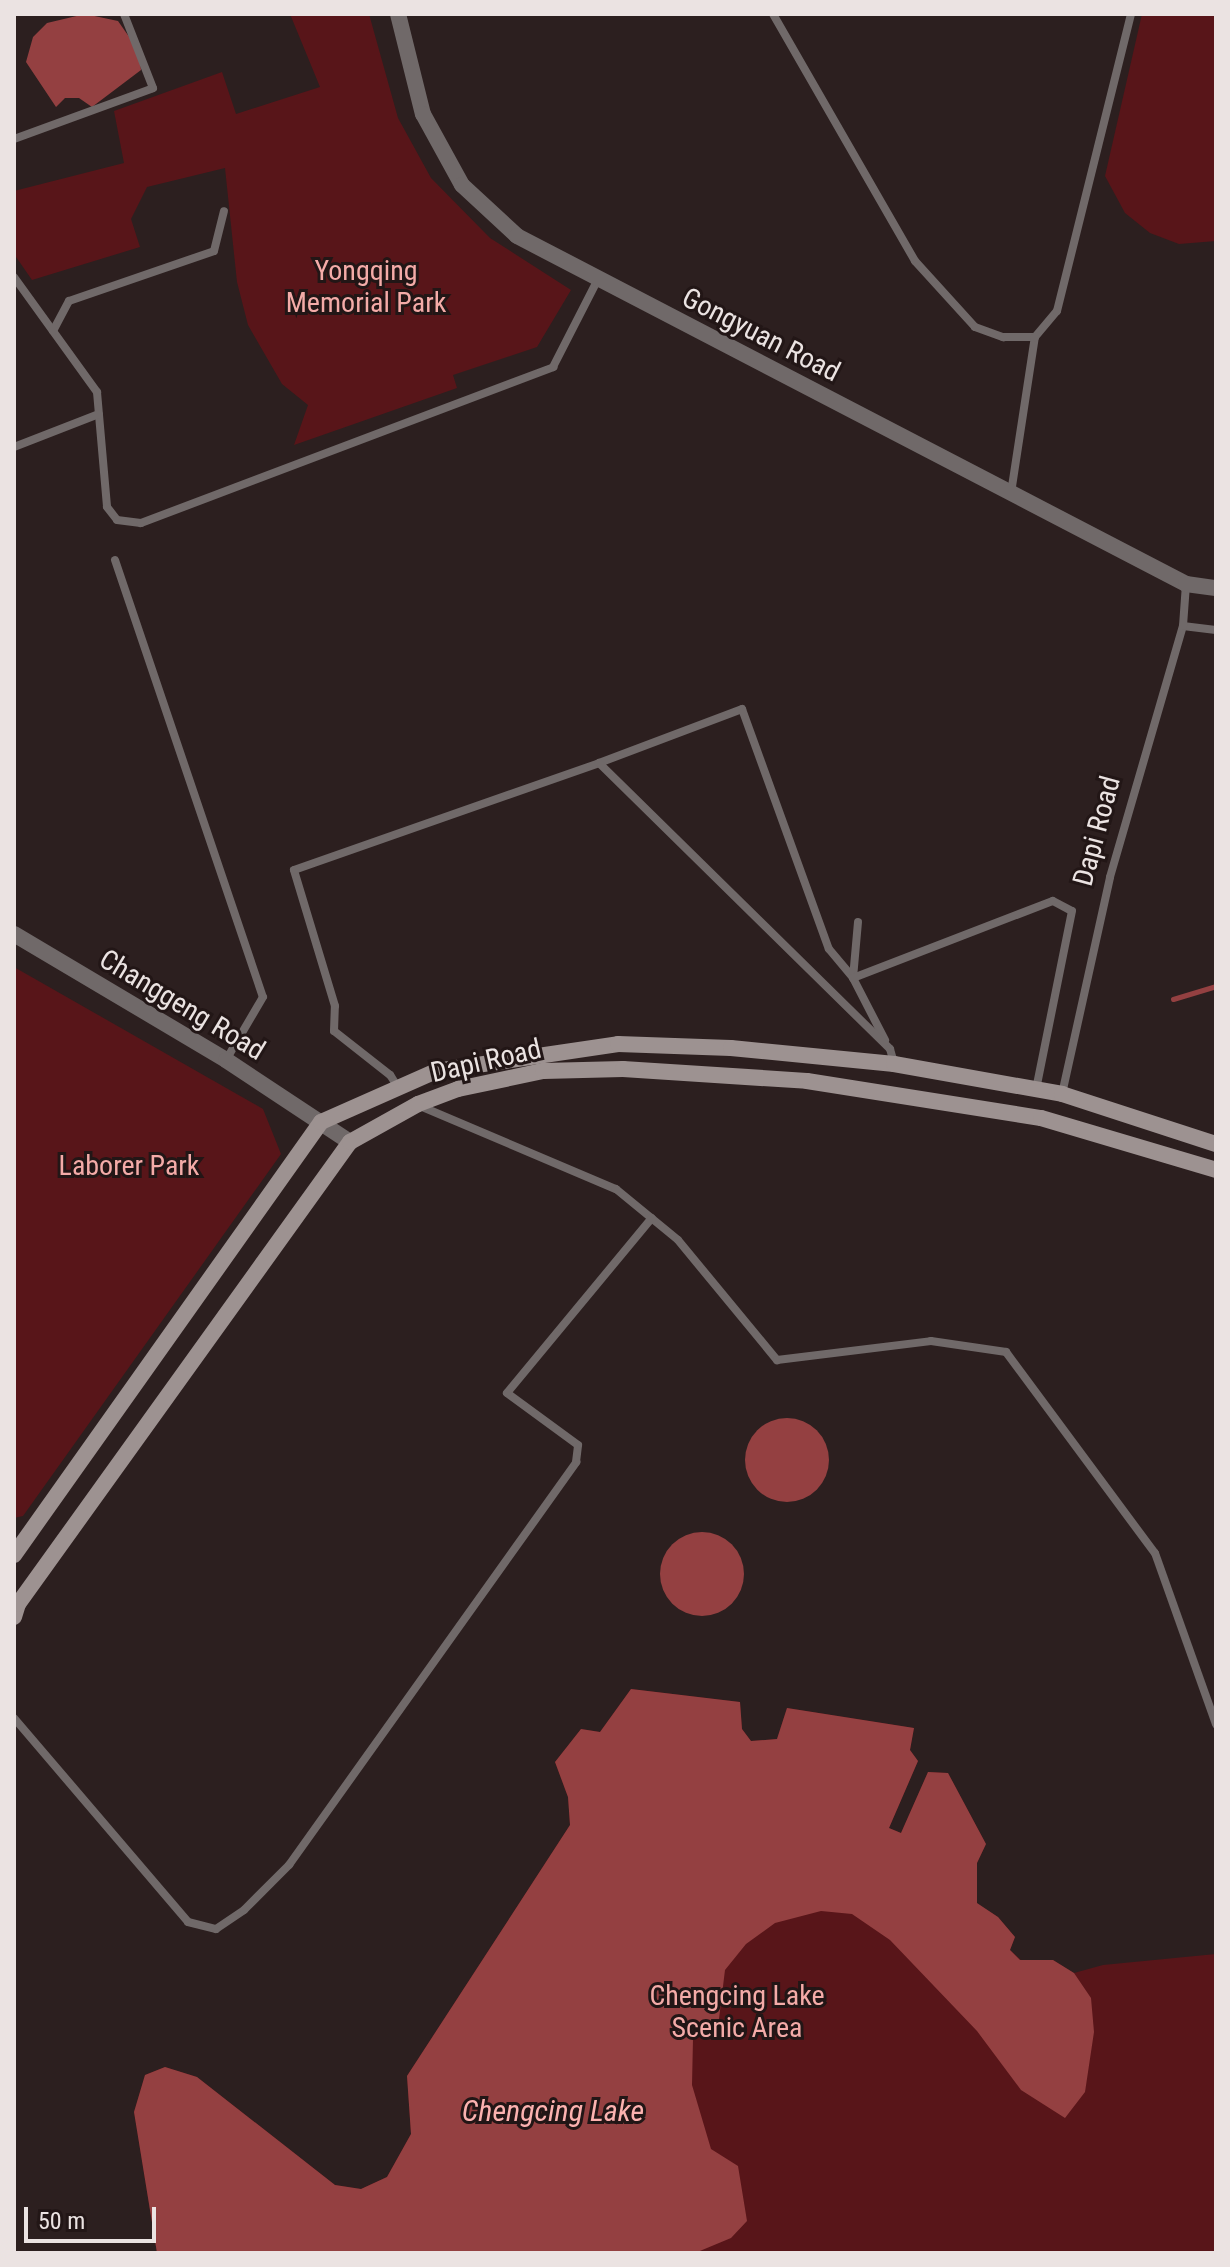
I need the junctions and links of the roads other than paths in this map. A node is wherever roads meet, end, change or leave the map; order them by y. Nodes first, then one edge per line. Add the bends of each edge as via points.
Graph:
1 (124, 14) edge
2 (398, 14) edge
3 (773, 14) edge
4 (1131, 14) edge
5 (14, 139) edge
6 (224, 211) dead end
7 (14, 277) edge
8 (598, 279) junction
9 (53, 331) junction
10 (1035, 337) junction
11 (99, 414) junction
12 (14, 447) edge
13 (1011, 493) junction
14 (115, 560) dead end
15 (1186, 584) junction
16 (1216, 588) edge
17 (1183, 626) junction
18 (1216, 630) edge
19 (599, 763) junction
20 (858, 922) dead end
21 (14, 934) edge
22 (853, 978) junction
23 (892, 1057) junction
24 (226, 1060) junction
25 (397, 1086) junction
26 (1036, 1089) junction
27 (1062, 1094) junction
28 (418, 1104) junction
29 (321, 1122) junction
30 (350, 1142) junction
31 (1216, 1144) edge
32 (1216, 1170) edge
33 (652, 1218) junction
34 (14, 1555) edge
35 (14, 1617) edge
36 (14, 1718) edge
37 (1216, 1724) edge

1 - 5 lane via 153,88
2 - 8 street, Gongyuan Road via 423,114 462,185 517,236
3 - 10 lane via 915,261 975,327 1003,337
4 - 10 lane via 1057,311
6 - 9 lane via 214,251 69,301
7 - 9 lane
8 - 11 lane via 553,367 141,523 117,520 107,507
8 - 13 street, Gongyuan Road
9 - 11 lane via 97,392
10 - 13 lane
11 - 12 lane
13 - 15 street, Gongyuan Road
14 - 24 lane via 263,997
15 - 16 street, Gongyuan Road
15 - 17 lane, Dapi Road
17 - 18 lane
17 - 27 lane, Dapi Road via 1110,877
19 - 22 lane via 742,709 829,949
19 - 23 lane
19 - 25 lane via 294,870 335,1006 334,1031
20 - 22 lane
21 - 24 street, Changgeng Road
22 - 23 lane
22 - 26 lane via 1053,901 1072,911
23 - 25 main road, Dapi Road via 618,1044 436,1071
23 - 26 main road, Dapi Road
24 - 29 street, Changgeng Road
25 - 29 main road, Dapi Road
26 - 27 main road, Dapi Road
27 - 31 main road, Dapi Road
28 - 30 main road, Dapi Road
28 - 32 main road, Dapi Road via 458,1089 543,1071 623,1069 807,1081 1041,1118
28 - 33 lane via 616,1189
29 - 30 street, Changgeng Road
29 - 34 main road, Dapi Road
30 - 35 main road, Dapi Road via 27,1591
33 - 36 lane via 507,1393 578,1445 576,1462 289,1865 244,1910 216,1929 188,1922
33 - 37 lane via 678,1240 777,1360 931,1341 1006,1352 1155,1553

